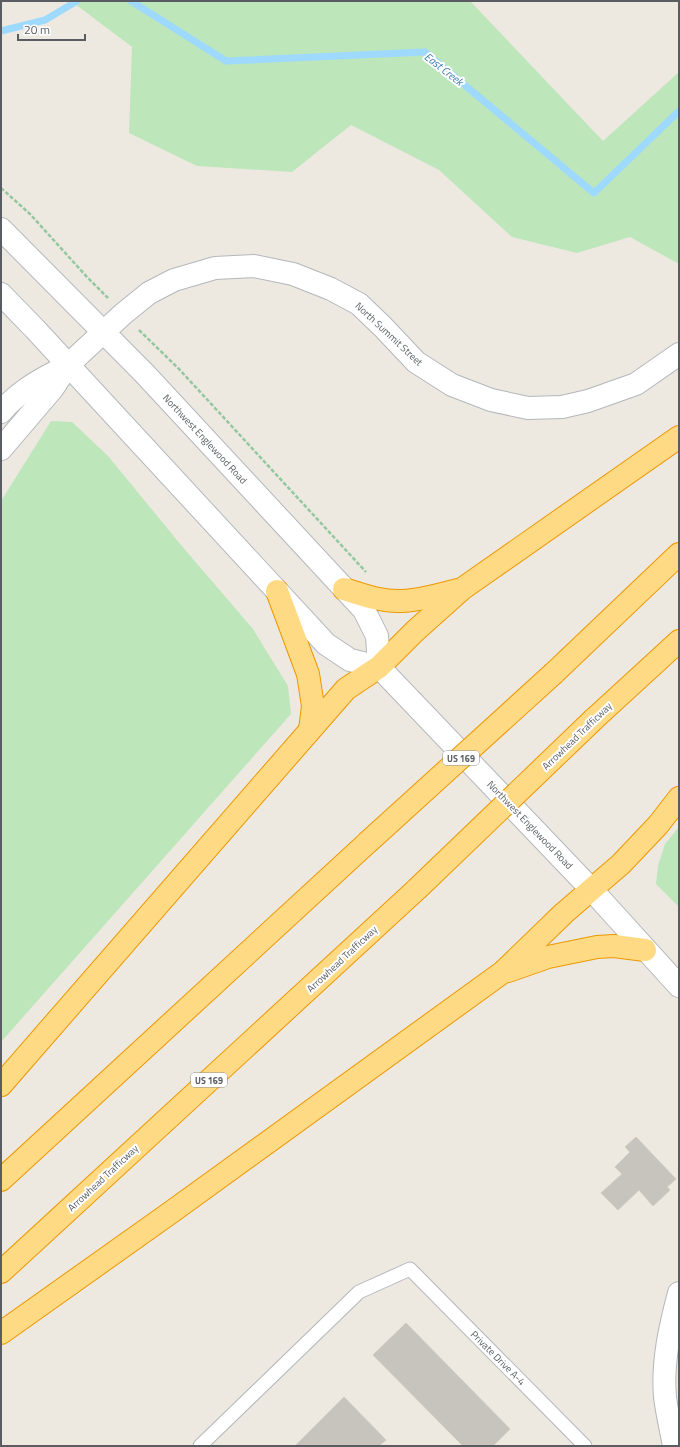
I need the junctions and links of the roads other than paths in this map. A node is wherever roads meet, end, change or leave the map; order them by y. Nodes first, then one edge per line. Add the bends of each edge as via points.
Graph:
1 (1, 229) edge
2 (1, 294) edge
3 (104, 332) junction
4 (679, 354) edge
5 (68, 365) junction
6 (1, 412) edge
7 (679, 437) edge
8 (1, 449) edge
9 (679, 554) edge
10 (344, 589) junction
11 (462, 589) junction
12 (277, 591) junction
13 (679, 641) edge
14 (379, 666) junction
15 (310, 730) junction
16 (679, 798) edge
17 (590, 889) junction
18 (645, 950) junction
19 (503, 972) junction
20 (679, 986) edge
21 (1, 1085) edge
22 (1, 1180) edge
23 (1, 1272) edge
24 (679, 1293) edge
25 (1, 1333) edge
26 (200, 1446) edge
27 (585, 1446) edge
28 (674, 1446) edge

1 - 3 main road, Northwest Englewood Road
2 - 5 main road
3 - 4 main road, North Summit Street via 149,293 174,280 216,268 254,266 293,274 359,304 416,362 452,385 491,400 528,408 562,407 636,384
3 - 5 main road, North Summit Street
3 - 10 main road, Northwest Englewood Road
5 - 6 main road, North Summit Street via 13,399
5 - 8 main road, North Summit Street via 53,388
5 - 12 main road
7 - 11 highway
9 - 22 highway, US 169, bridge via 554,673
10 - 11 highway via 401,602
10 - 14 main road, Northwest Englewood Road via 364,610 376,636
11 - 14 highway
12 - 14 main road via 326,644 350,660
12 - 15 highway via 308,674 313,706
13 - 23 highway, Arrowhead Trafficway / US 169, bridge via 417,889
14 - 15 highway via 346,689
14 - 17 main road, Northwest Englewood Road
15 - 21 highway
16 - 17 highway via 658,825 621,864
17 - 18 main road, Northwest Englewood Road
17 - 19 highway
18 - 19 highway via 614,946 597,947 548,957
18 - 20 main road, Northwest Englewood Road
19 - 25 highway
24 - 28 main road via 670,1326 665,1361 665,1397
26 - 27 lane, Private Drive A-4 via 359,1292 410,1269

